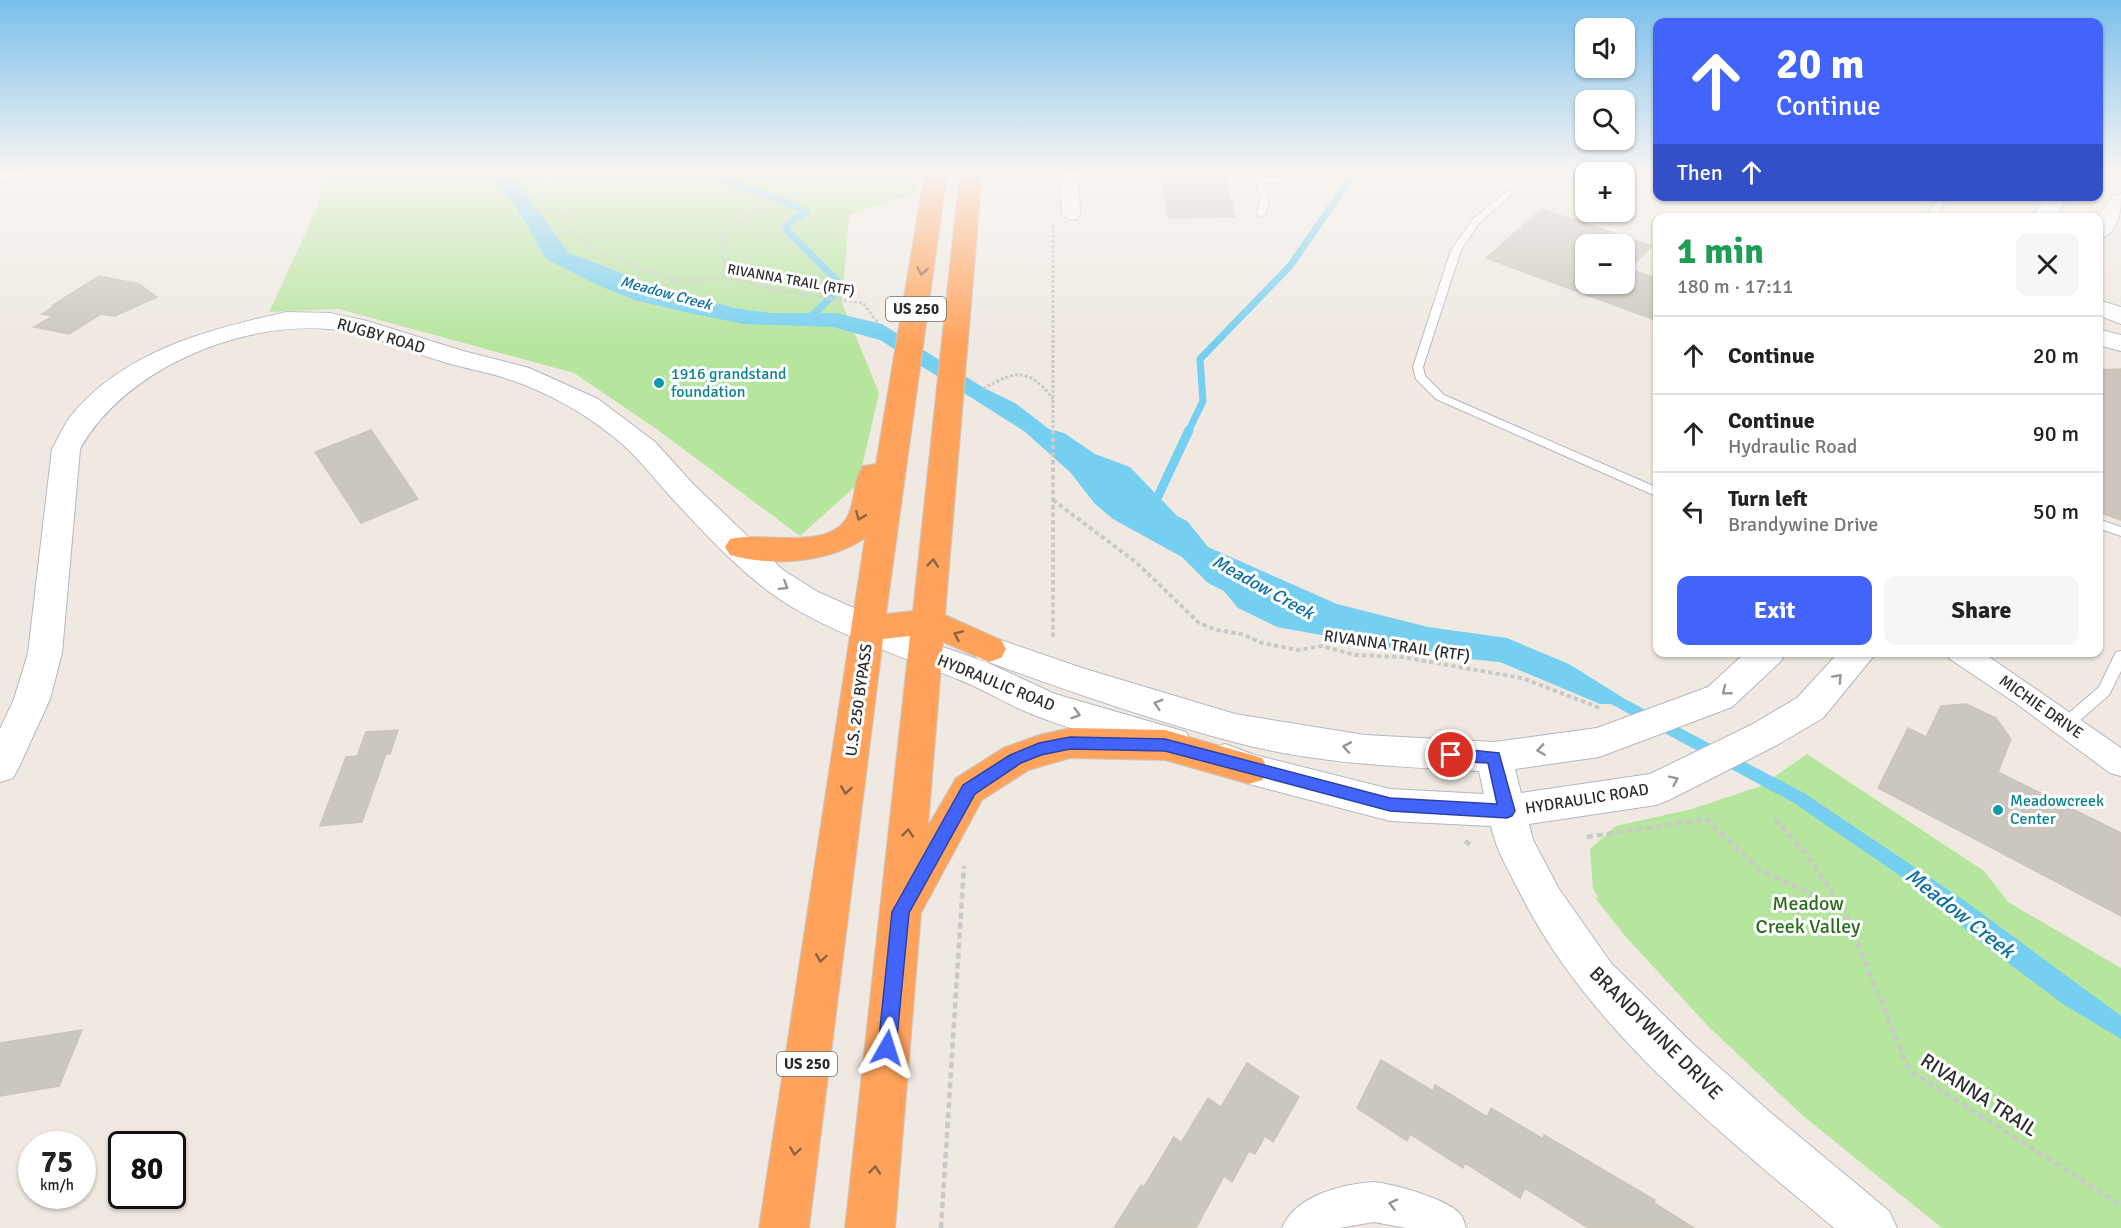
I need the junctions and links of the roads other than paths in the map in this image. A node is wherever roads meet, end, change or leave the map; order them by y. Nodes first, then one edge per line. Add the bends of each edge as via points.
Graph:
1 (927, 229) edge
2 (965, 229) edge
3 (1470, 229) edge
4 (2103, 338) edge
5 (2121, 343) edge
6 (894, 445) junction
7 (1653, 491) edge
8 (2103, 525) edge
9 (2121, 532) edge
10 (741, 547) junction
11 (869, 628) junction
12 (926, 638) junction
13 (989, 649) joint
14 (2121, 656) edge
15 (1764, 657) edge
16 (1856, 657) edge
17 (1967, 657) edge
18 (2066, 724) junction
19 (1494, 757) junction
20 (2121, 764) edge
21 (0, 767) edge
22 (1249, 769) junction
23 (1507, 811) junction
24 (901, 912) junction
25 (784, 1228) edge
26 (870, 1228) edge
27 (1302, 1228) edge
28 (1446, 1228) edge
29 (1872, 1228) edge

1 -> 6 highway, U.S. 250 BYPASS / US 250
12 -> 2 highway, US 250
3 - 7 lane via 1456,250 1418,367 1420,377 1440,397
4 - 5 street
6 -> 10 highway via 875,468 854,529 836,540 808,548
6 - 11 highway, U.S. 250 BYPASS / US 250
8 - 9 lane
10 -> 11 street, RUGBY ROAD via 772,578 806,600
10 - 21 street, RUGBY ROAD via 682,491 645,448 588,405 552,386 358,326 330,321 286,320 225,333 171,354 119,385 86,416 69,441 52,561 45,653 32,699
11 - 12 street, HYDRAULIC ROAD
11 -> 25 highway, U.S. 250 BYPASS / US 250
13 -> 12 highway
12 -> 22 street, HYDRAULIC ROAD via 974,671 1045,705 1201,750
24 -> 12 highway, US 250
19 -> 13 street, HYDRAULIC ROAD via 1365,750 1234,728
14 - 18 lane via 2104,691
15 -> 19 street, HYDRAULIC ROAD via 1720,697 1599,742
23 -> 16 street, HYDRAULIC ROAD via 1656,789 1810,708
17 - 18 street, MICHIE DRIVE
18 - 20 street, MICHIE DRIVE
19 - 23 street, BRANDYWINE DRIVE
22 - 23 street, HYDRAULIC ROAD via 1390,805
22 - 24 highway via 1165,745 1070,743 1016,759 969,789
23 - 29 street, BRANDYWINE DRIVE via 1514,842 1545,902 1596,977 1686,1069
26 -> 24 highway, US 250
28 -> 27 street via 1423,1213 1388,1202 1354,1201 1323,1212

